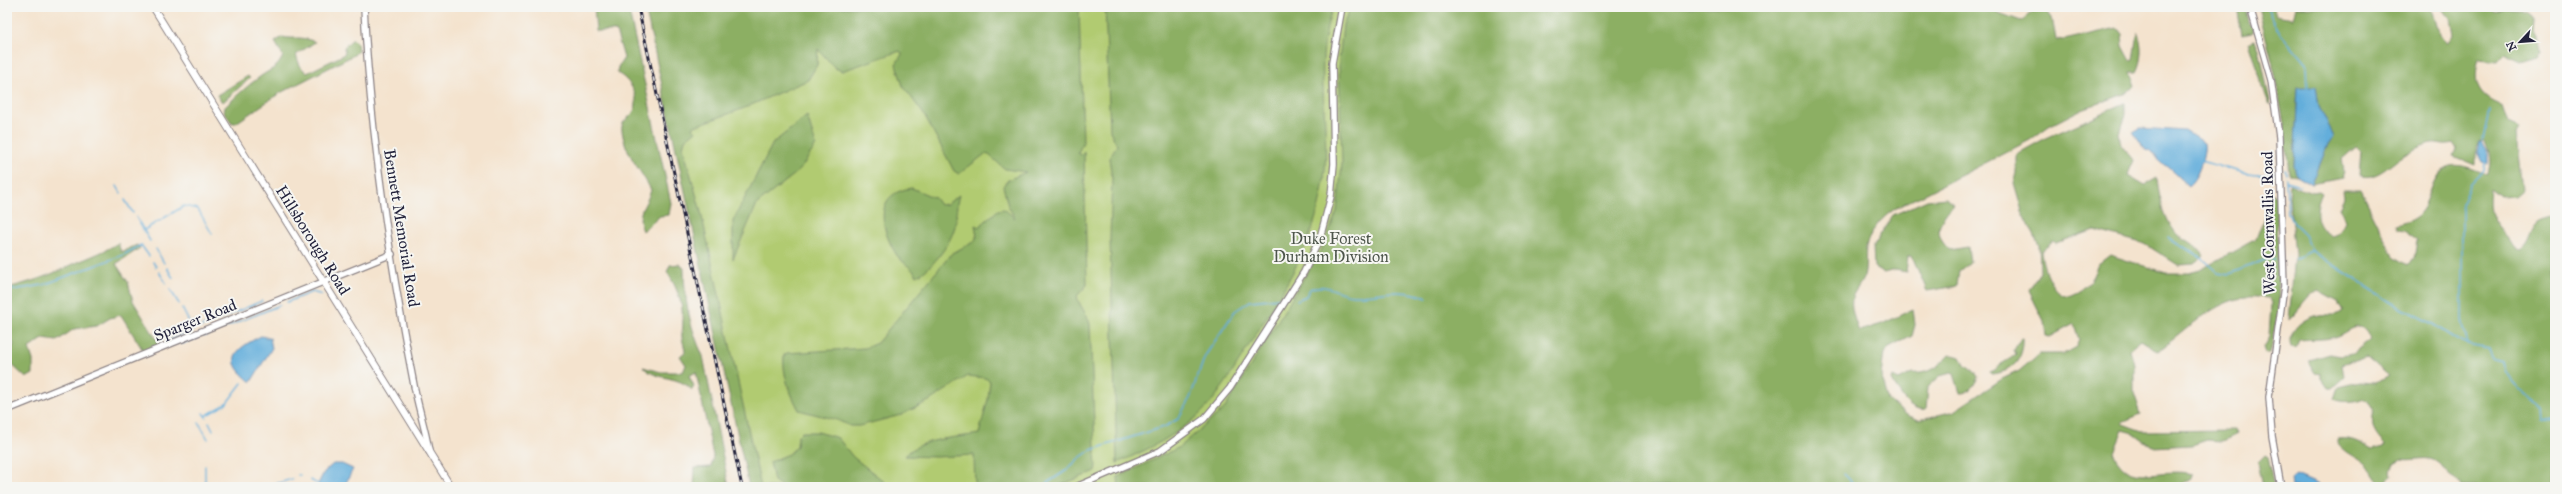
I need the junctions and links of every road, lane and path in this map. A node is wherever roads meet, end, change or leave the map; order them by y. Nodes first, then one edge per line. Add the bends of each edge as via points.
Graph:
1 (153, 7) edge
2 (364, 7) edge
3 (1342, 7) edge
4 (2250, 7) edge
5 (392, 254) junction
6 (324, 282) junction
7 (7, 410) edge
8 (429, 451) junction
9 (451, 487) edge
10 (1076, 487) edge
11 (2281, 487) edge

1 - 6 main road, Hillsborough Road
2 - 5 street, Bennett Memorial Road via 370,109
3 - 10 street via 1332,63 1334,164 1331,196 1320,238 1304,272 1230,388 1204,419 1160,451
4 - 11 street, West Cornwallis Road via 2271,80 2279,137 2284,286 2269,397 2272,436
5 - 6 street, Sparger Road
5 - 8 street, Bennett Memorial Road via 413,380
6 - 7 street, Sparger Road
6 - 8 main road, Hillsborough Road
8 - 9 main road, Hillsborough Road

